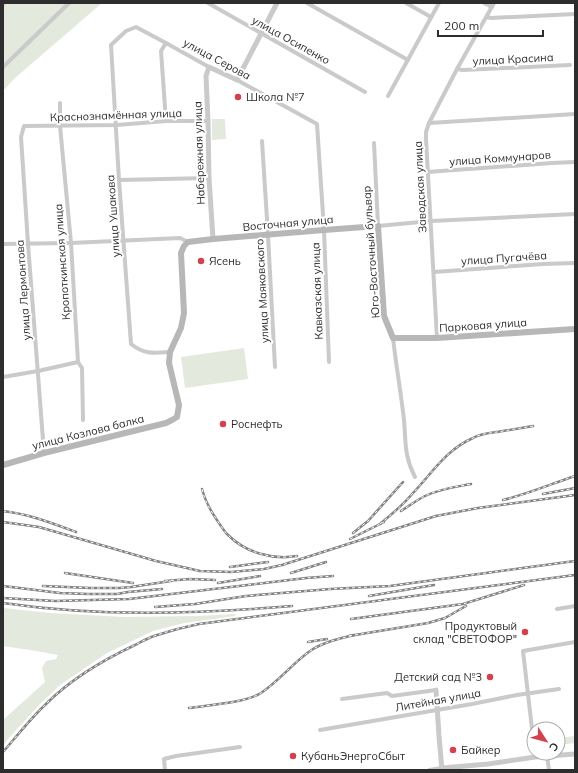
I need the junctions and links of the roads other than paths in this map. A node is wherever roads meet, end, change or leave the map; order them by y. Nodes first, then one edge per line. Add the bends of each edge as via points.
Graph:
1 (69, 3) edge
2 (208, 3) edge
3 (277, 3) edge
4 (306, 3) edge
5 (406, 3) edge
6 (439, 3) edge
7 (484, 3) edge
8 (493, 5) edge
9 (575, 14) edge
10 (431, 17) junction
11 (486, 17) junction
12 (261, 34) junction
13 (166, 43) junction
14 (112, 45) joint
15 (408, 60) junction
16 (570, 64) dead end
17 (4, 66) edge
18 (208, 67) junction
19 (457, 69) junction
20 (237, 80) junction
21 (365, 92) dead end
22 (388, 96) dead end
23 (60, 103) dead end
24 (575, 114) edge
25 (166, 121) junction
26 (208, 121) junction
27 (429, 123) junction
28 (317, 124) joint
29 (117, 125) junction
30 (24, 126) joint
31 (60, 126) junction
32 (262, 141) dead end
33 (374, 143) dead end
34 (575, 162) edge
35 (427, 172) junction
36 (209, 178) junction
37 (119, 180) junction
38 (575, 214) edge
39 (431, 221) junction
40 (378, 226) junction
41 (324, 230) junction
42 (268, 235) junction
43 (213, 239) junction
44 (124, 241) junction
45 (188, 242) junction
46 (70, 243) junction
47 (3, 244) edge
48 (28, 244) junction
49 (575, 263) edge
50 (434, 272) junction
51 (575, 329) edge
52 (393, 338) junction
53 (437, 338) junction
54 (170, 352) junction
55 (78, 362) junction
56 (329, 362) dead end
57 (275, 367) dead end
58 (38, 371) junction
59 (3, 376) edge
60 (83, 420) dead end
61 (44, 453) junction
62 (3, 465) edge
63 (415, 477) dead end
64 (575, 606) edge
65 (557, 609) dead end
66 (575, 642) edge
67 (559, 689) dead end
68 (436, 690) joint
69 (528, 693) junction
70 (342, 699) dead end
71 (437, 709) junction
72 (531, 721) edge
73 (320, 730) dead end
74 (240, 747) dead end
75 (526, 757) edge
76 (442, 769) edge
77 (165, 770) edge
78 (429, 770) edge

1 - 17 street
2 - 12 street, улица Осипенко
3 - 12 street
4 - 15 street
5 - 10 street
6 - 10 street
7 - 8 street
8 - 11 street, Заводская улица
9 - 11 street
10 - 15 street
11 - 19 street, Заводская улица
12 - 20 street
12 - 21 street, улица Осипенко
13 - 14 street, улица Серова via 136,27 126,31
13 - 18 street, улица Серова
13 - 25 street via 161,51
14 - 29 street, улица Ушакова
15 - 22 street
16 - 19 street, улица Красина
18 - 20 street, улица Серова
18 - 26 street, Набережная улица
19 - 27 street, Заводская улица
20 - 28 street, улица Серова
23 - 31 street, Кропоткинская улица
24 - 27 street
25 - 26 street, Краснознамённая улица
25 - 29 street, Краснознамённая улица
26 - 36 street, Набережная улица
27 - 35 street, Заводская улица via 426,132
28 - 41 street, Кавказская улица
29 - 31 street, Краснознамённая улица
29 - 37 street, улица Ушакова
30 - 31 street, Краснознамённая улица
30 - 48 street, улица Лермонтова via 21,137
31 - 46 street, Кропоткинская улица
32 - 42 street, улица Маяковского
33 - 40 street, Юго-Восточный бульвар
34 - 35 street, улица Коммунаров
35 - 39 street, Заводская улица
36 - 37 street
36 - 43 street, Набережная улица
37 - 44 street, улица Ушакова
38 - 39 street, Восточная улица
39 - 40 street, Восточная улица
39 - 50 street, Заводская улица
40 - 41 main road, Восточная улица
40 - 52 main road, Юго-Восточный бульвар via 384,316
41 - 42 main road, Восточная улица
41 - 56 street, Кавказская улица
42 - 43 main road, Восточная улица
42 - 57 street, улица Маяковского
43 - 45 main road, Восточная улица
44 - 45 street, Восточная улица via 180,238
44 - 46 street, Восточная улица
44 - 54 street, улица Ушакова via 131,344 139,350 151,353
45 - 54 main road via 181,253 184,313
46 - 48 street, Восточная улица
46 - 55 street, Кропоткинская улица
47 - 48 street, Восточная улица
48 - 58 street, улица Лермонтова
49 - 50 street, улица Пугачёва
50 - 53 street, Заводская улица
51 - 53 main road, Парковая улица
52 - 53 main road, Парковая улица
52 - 63 street, Юго-Восточный бульвар via 406,450
54 - 61 main road, улица Козлова балка via 169,363 179,405 177,416 166,423
55 - 58 street
55 - 60 street, Кропоткинская улица via 82,368
58 - 59 street
58 - 61 street, улица Лермонтова
61 - 62 main road, улица Козлова балка
64 - 65 street
66 - 69 street via 523,651
67 - 69 street, Литейная улица
68 - 70 street
68 - 71 street
69 - 71 street, Литейная улица
69 - 72 street
71 - 73 street, Литейная улица
71 - 76 street
74 - 77 street via 164,759
75 - 76 street
76 - 78 street

